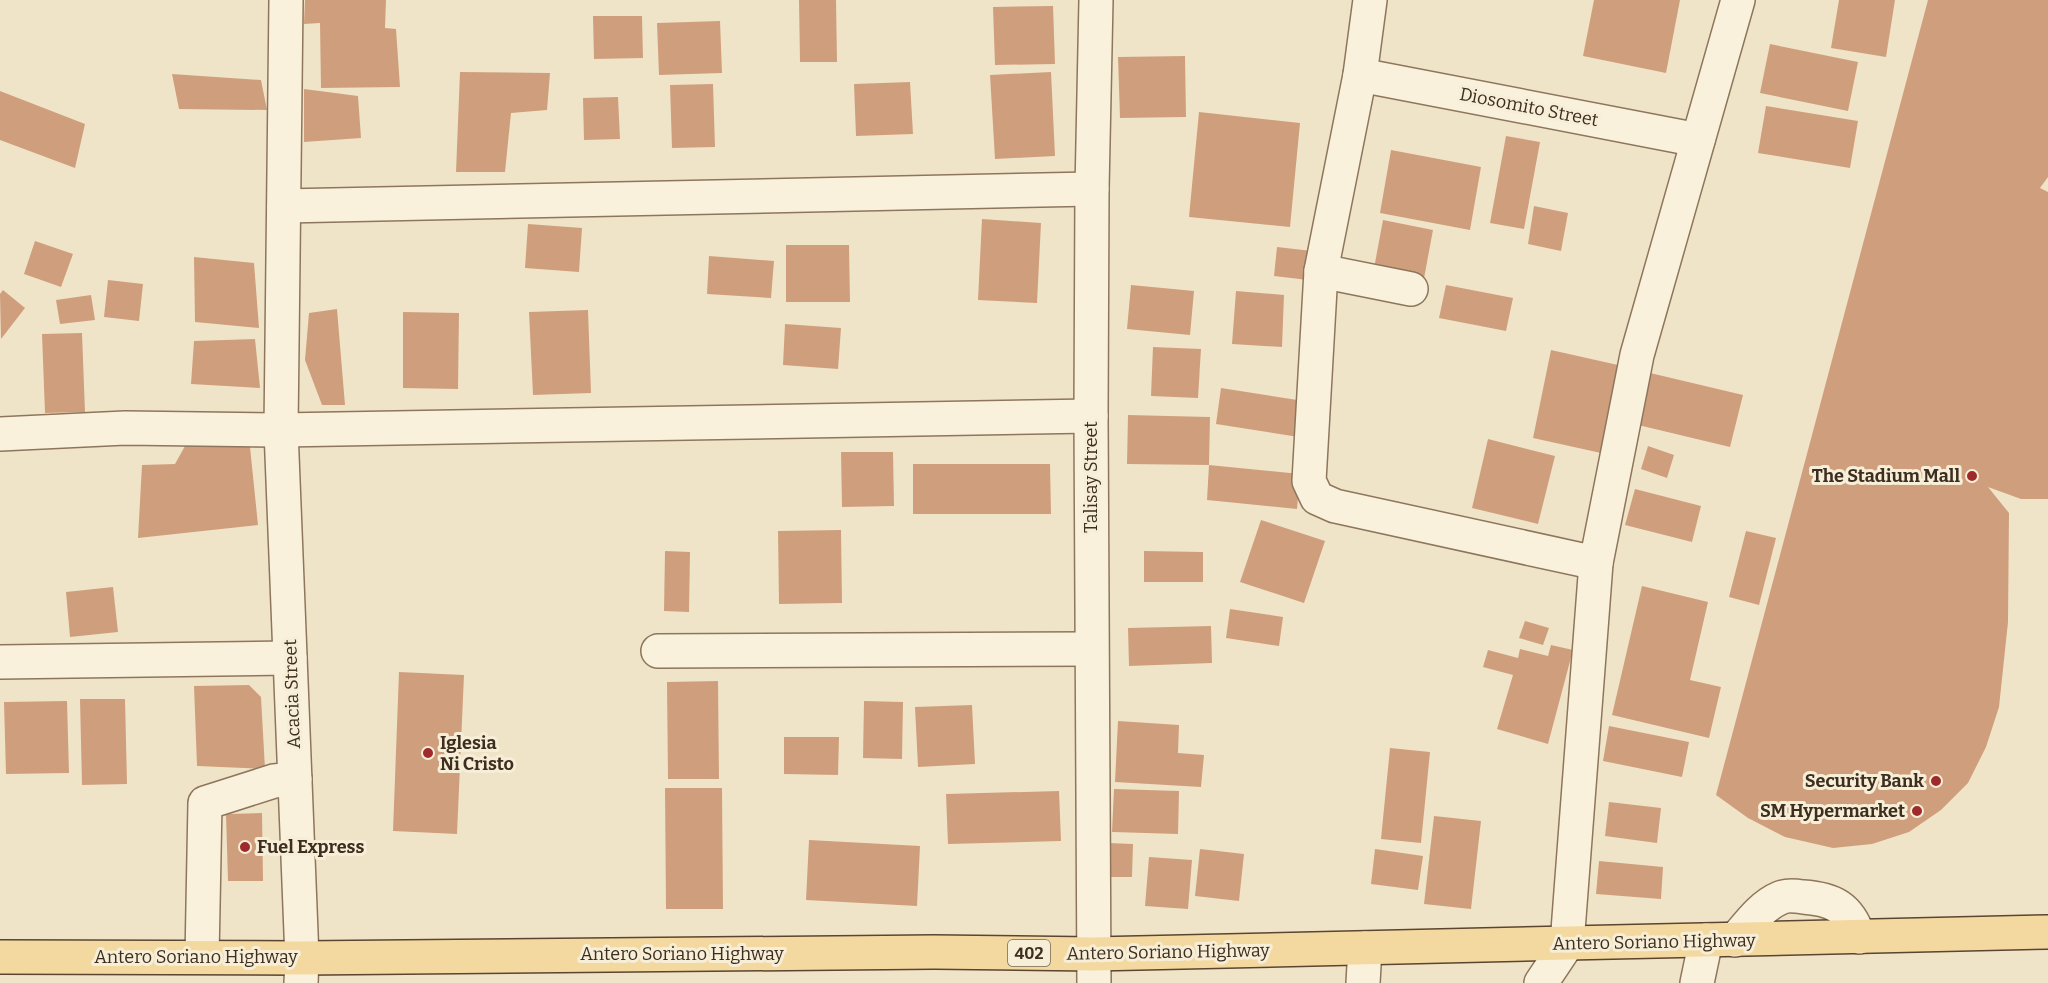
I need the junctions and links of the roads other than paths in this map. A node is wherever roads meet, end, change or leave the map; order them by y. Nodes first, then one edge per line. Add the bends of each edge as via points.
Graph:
1 (286, 0) edge
2 (1096, 0) edge
3 (1370, 0) edge
4 (1738, 0) edge
5 (1360, 75) junction
6 (1698, 140) junction
7 (1092, 189) junction
8 (284, 206) junction
9 (1321, 271) junction
10 (1411, 289) dead end
11 (1090, 416) junction
12 (281, 430) junction
13 (0, 434) edge
14 (1596, 563) junction
15 (1090, 649) junction
16 (658, 651) dead end
17 (291, 658) junction
18 (0, 662) edge
19 (295, 780) junction
20 (2048, 932) edge
21 (1720, 940) junction
22 (1567, 944) junction
23 (1365, 948) junction
24 (202, 957) junction
25 (3, 958) edge
26 (1094, 969) edge
27 (301, 970) edge
28 (1363, 983) edge
29 (1541, 983) edge
30 (1697, 983) edge

1 - 8 street, Acacia Street
2 - 7 street, Talisay Street
3 - 5 street
4 - 6 street
5 - 6 street, Diosomito Street
5 - 9 street
6 - 14 street via 1637,355
7 - 8 street
7 - 11 street, Talisay Street
8 - 12 street, Acacia Street
9 - 10 street
9 - 14 street via 1309,481 1317,498 1335,506
11 - 12 street
11 - 15 street, Talisay Street
12 - 13 street via 125,428
12 - 17 street, Acacia Street
14 - 22 street
15 - 16 street
15 - 26 street, Talisay Street
17 - 18 street
17 - 19 street, Acacia Street
19 - 24 street via 274,780 205,803
19 - 27 street, Acacia Street
20 - 21 main road, Antero Soriano Highway / 402
21 - 22 main road, Antero Soriano Highway / 402
21 - 30 street
22 - 23 main road, Antero Soriano Highway / 402
22 - 29 street
23 - 26 main road, Antero Soriano Highway / 402
23 - 28 street
24 - 25 main road, Antero Soriano Highway / 402
24 - 27 main road, Antero Soriano Highway / 402
26 - 27 main road, Antero Soriano Highway / 402 via 934,952

